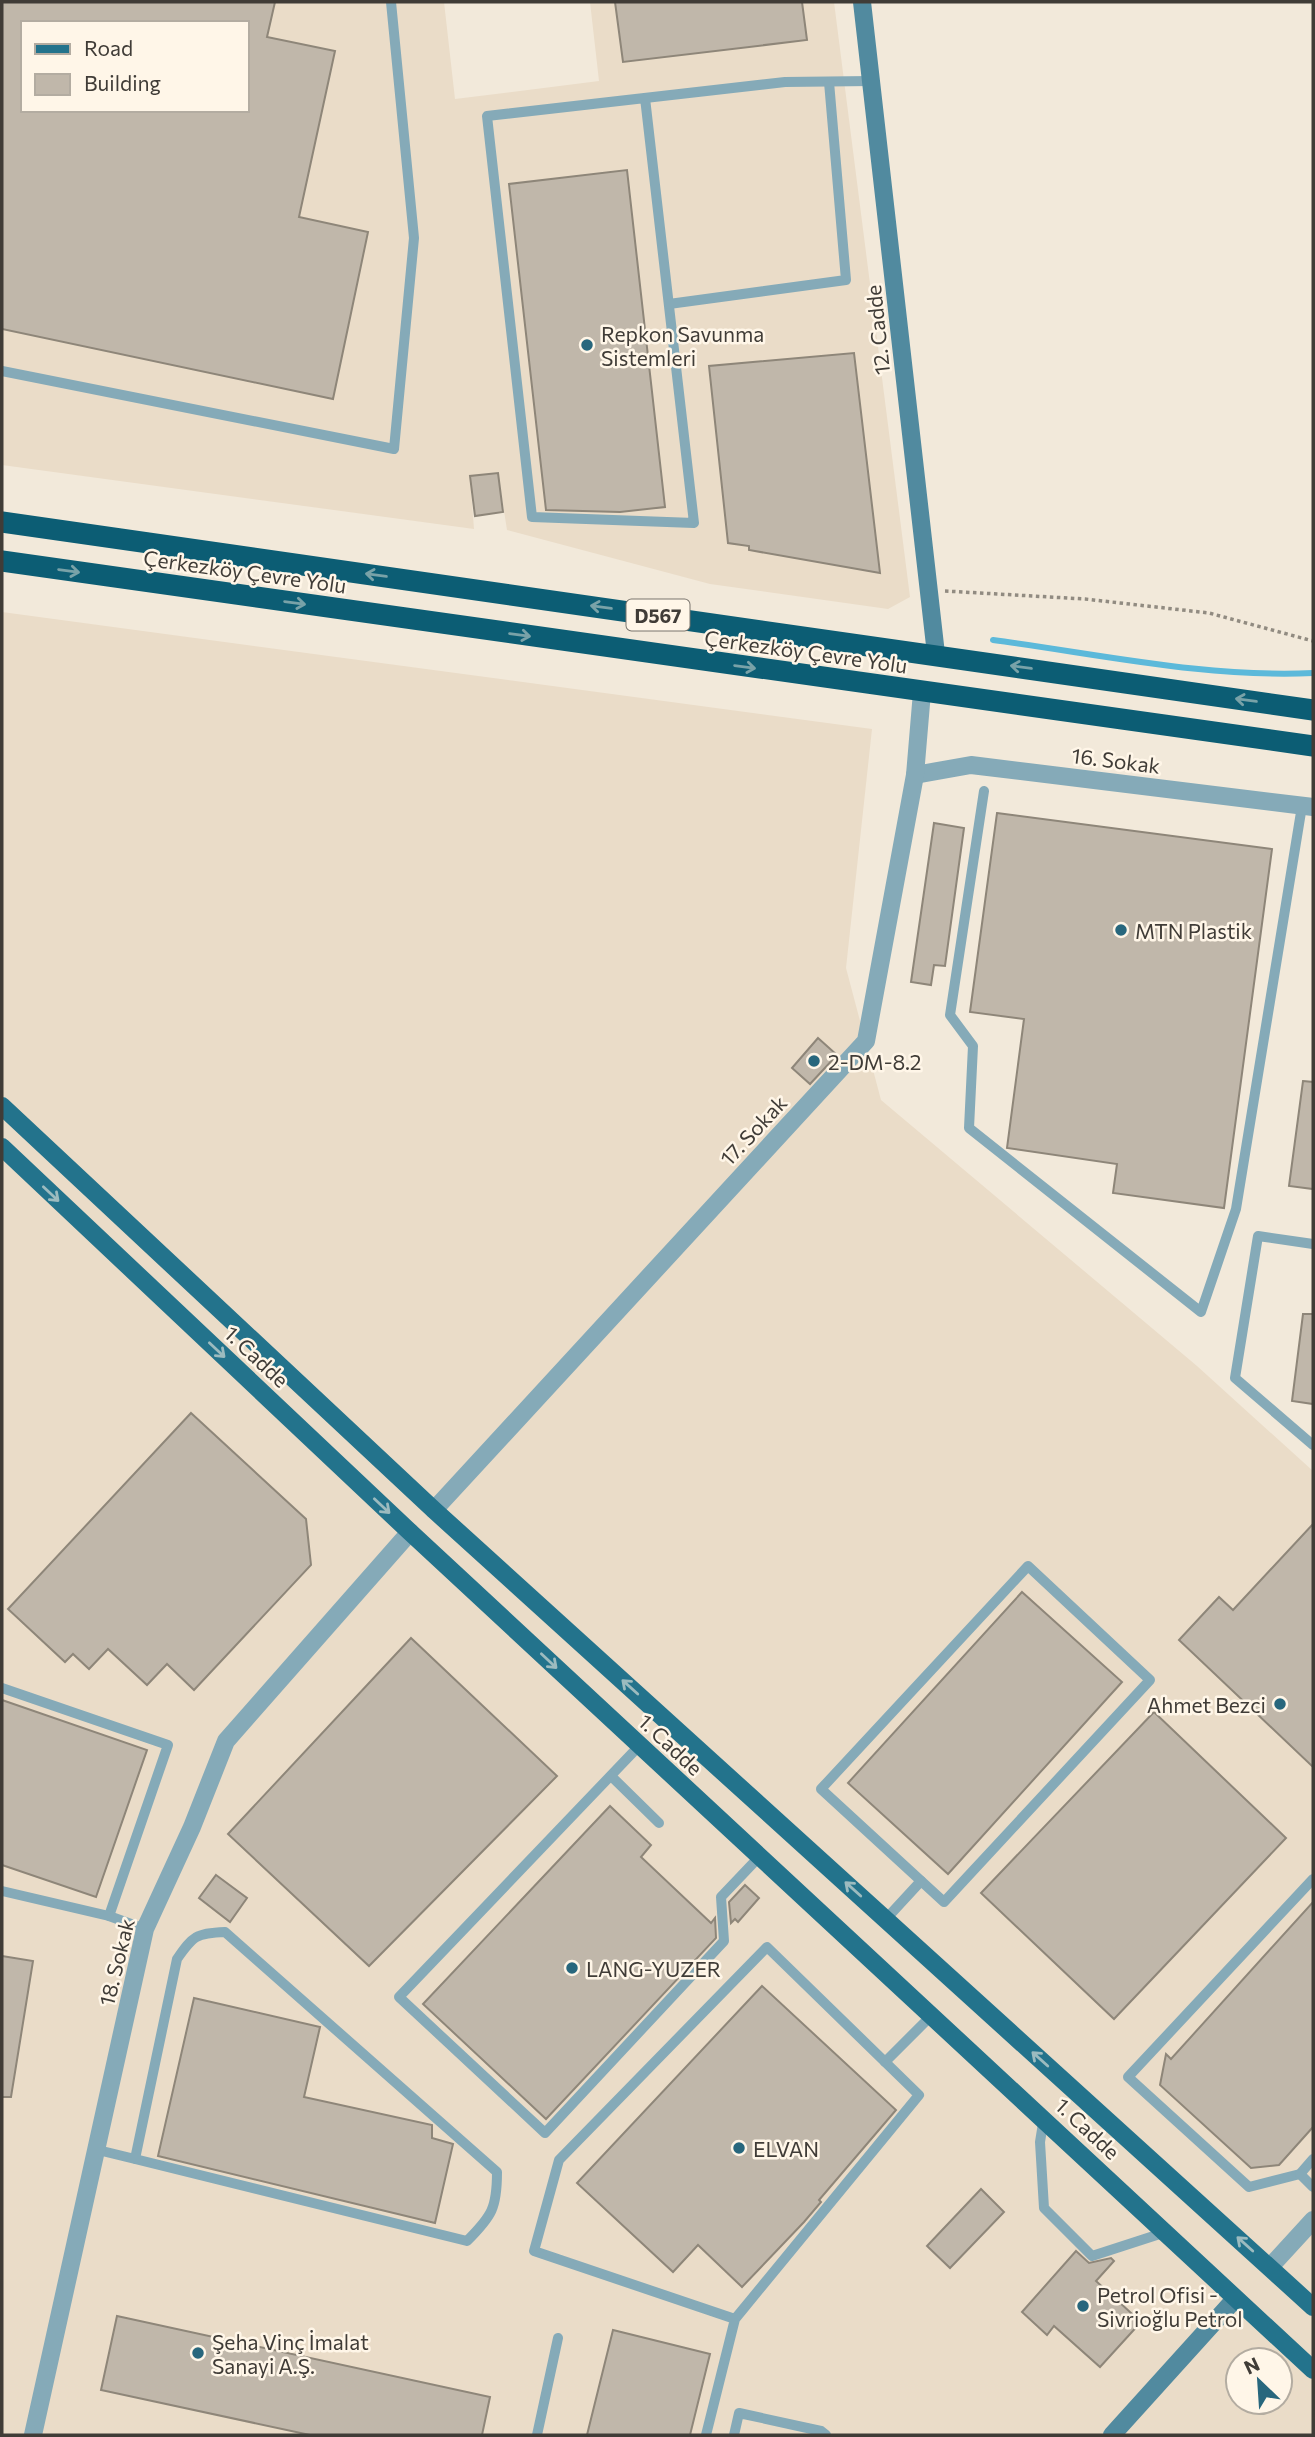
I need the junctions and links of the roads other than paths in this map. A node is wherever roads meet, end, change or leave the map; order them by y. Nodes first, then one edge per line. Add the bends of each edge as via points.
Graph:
1 (391, 2) edge
2 (862, 2) edge
3 (871, 81) junction
4 (829, 82) junction
5 (645, 98) junction
6 (669, 304) junction
7 (2, 371) edge
8 (2, 522) edge
9 (2, 561) edge
10 (936, 654) junction
11 (922, 692) junction
12 (1313, 710) edge
13 (1313, 747) edge
14 (915, 775) junction
15 (984, 791) dead end
16 (1308, 807) edge
17 (2, 1107) edge
18 (2, 1147) edge
19 (1313, 1244) edge
20 (1313, 1445) edge
21 (434, 1510) junction
22 (410, 1532) junction
23 (2, 1688) edge
24 (640, 1745) junction
25 (611, 1776) junction
26 (659, 1823) dead end
27 (760, 1856) junction
28 (1313, 1879) edge
29 (921, 1881) junction
30 (2, 1891) edge
31 (109, 1916) junction
32 (886, 1919) junction
33 (145, 1929) junction
34 (932, 2015) junction
35 (885, 2062) junction
36 (1044, 2117) junction
37 (98, 2150) junction
38 (135, 2159) junction
39 (1313, 2159) edge
40 (1300, 2174) junction
41 (1313, 2187) edge
42 (1313, 2220) edge
43 (1166, 2232) junction
44 (1270, 2267) junction
45 (1235, 2299) junction
46 (1313, 2307) edge
47 (735, 2319) junction
48 (558, 2338) dead end
49 (1313, 2370) edge
50 (33, 2435) edge
51 (537, 2435) edge
52 (706, 2435) edge
53 (734, 2435) edge
54 (826, 2435) edge
55 (1112, 2435) edge

1 - 7 lane via 414,238 394,449
2 - 3 street, 12. Cadde
3 - 4 lane
3 - 10 street, 12. Cadde
4 - 5 lane via 785,82
4 - 6 lane via 846,280
5 - 6 lane
5 - 6 lane via 487,116 532,517 694,523
10 -> 8 highway, D567
9 -> 11 highway, Çerkezköy Çevre Yolu / D567
12 -> 10 highway, D567
11 - 13 highway, Çerkezköy Çevre Yolu / D567
11 - 14 street, 17. Sokak
14 - 16 street, 16. Sokak via 971,765
14 - 21 street, 17. Sokak via 866,1041
15 - 16 lane via 950,1015 973,1046 969,1128 1201,1312 1236,1209
17 - 21 main road, 1. Cadde
18 -> 22 main road, 1. Cadde
19 - 20 lane via 1258,1236 1235,1378
32 -> 21 main road, 1. Cadde
22 -> 24 main road, 1. Cadde
22 - 33 street, 18. Sokak via 226,1741
23 - 31 lane via 168,1745
24 - 25 lane
24 - 27 main road, 1. Cadde
25 - 26 lane
25 - 27 lane via 399,1997 545,2133 724,1941 721,1897
27 - 34 main road, 1. Cadde
28 - 40 lane via 1128,2077 1250,2187
29 - 29 lane via 944,1902 1150,1680 1028,1566 821,1789
29 - 32 lane
30 - 31 lane
31 - 33 lane
44 -> 32 main road, 1. Cadde
33 - 37 street, 18. Sokak
34 - 35 lane
34 - 36 main road, 1. Cadde
35 - 47 lane via 919,2095
35 - 47 lane via 767,1947 559,2160 534,2251
36 - 43 main road, 1. Cadde
36 - 43 lane via 1040,2142 1044,2208 1091,2256
37 - 38 lane
37 - 50 street, 18. Sokak
38 - 38 lane via 467,2241 491,2217 497,2197 497,2172 225,1932 202,1933 177,1959
39 - 40 lane
40 - 41 lane
42 - 44 street
43 - 45 main road, 1. Cadde
44 - 46 main road, 1. Cadde
45 - 49 main road, 1. Cadde
45 - 55 street
47 - 52 lane
48 - 51 lane
53 - 54 lane via 739,2413

